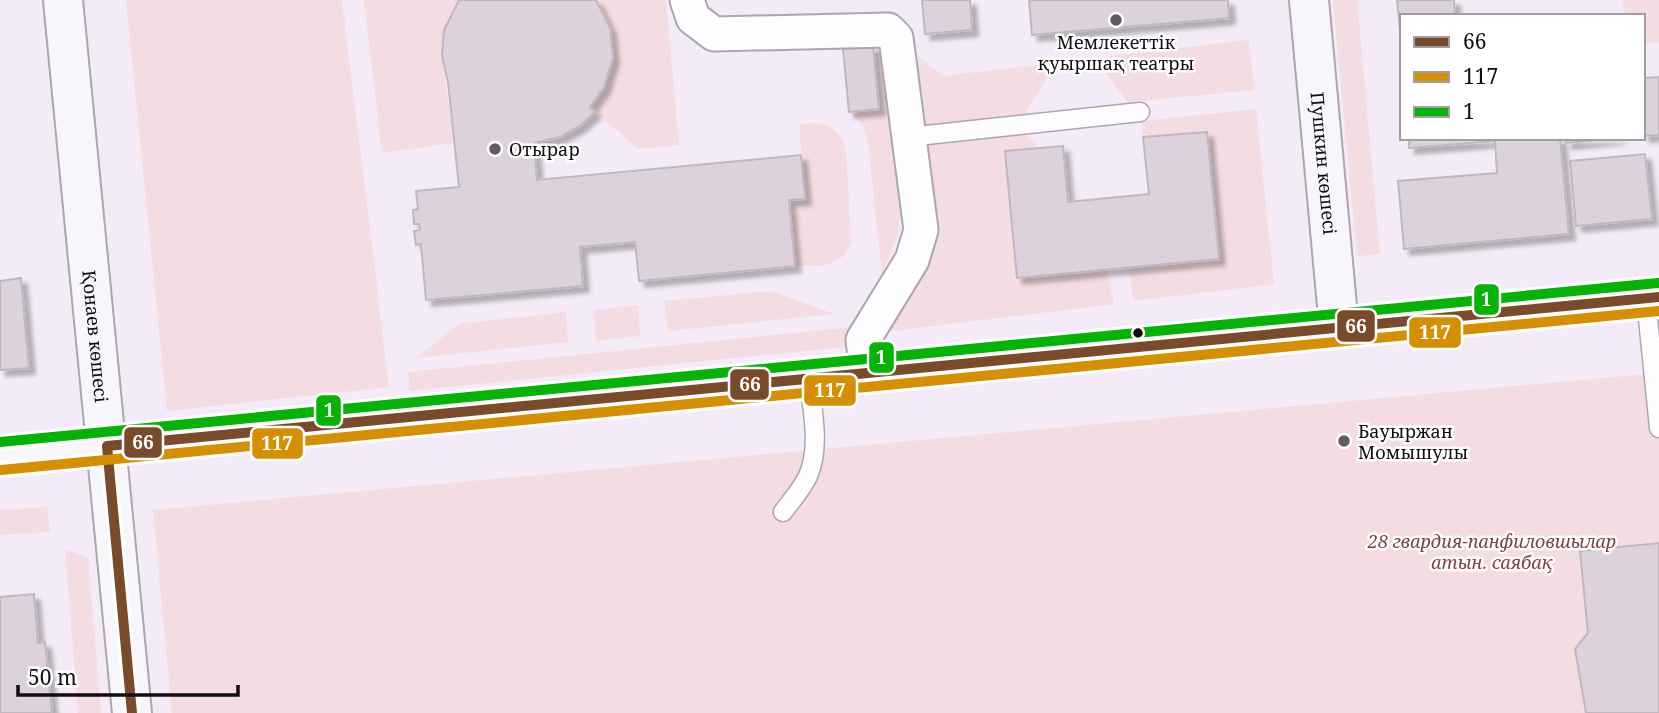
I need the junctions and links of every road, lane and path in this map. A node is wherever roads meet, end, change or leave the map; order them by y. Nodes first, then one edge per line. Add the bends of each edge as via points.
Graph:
1 (63, 0) edge
2 (687, 0) edge
3 (1310, 0) edge
4 (1140, 111) dead end
5 (908, 136) junction
6 (1652, 298) edge
7 (1339, 328) junction
8 (867, 373) junction
9 (808, 379) junction
10 (1659, 428) edge
11 (107, 446) junction
12 (0, 456) edge
13 (783, 512) dead end
14 (132, 713) edge

1 - 11 street, Қонаев көшесі
2 - 5 street via 693,18 714,34 894,33
3 - 7 street, Пушкин көшесі
4 - 5 lane
5 - 8 street via 920,230 912,260 863,340
6 - 7 street
6 - 10 lane
7 - 8 street
8 - 9 street
9 - 11 street
9 - 13 lane via 813,462
11 - 12 street
11 - 14 street, Қонаев көшесі

